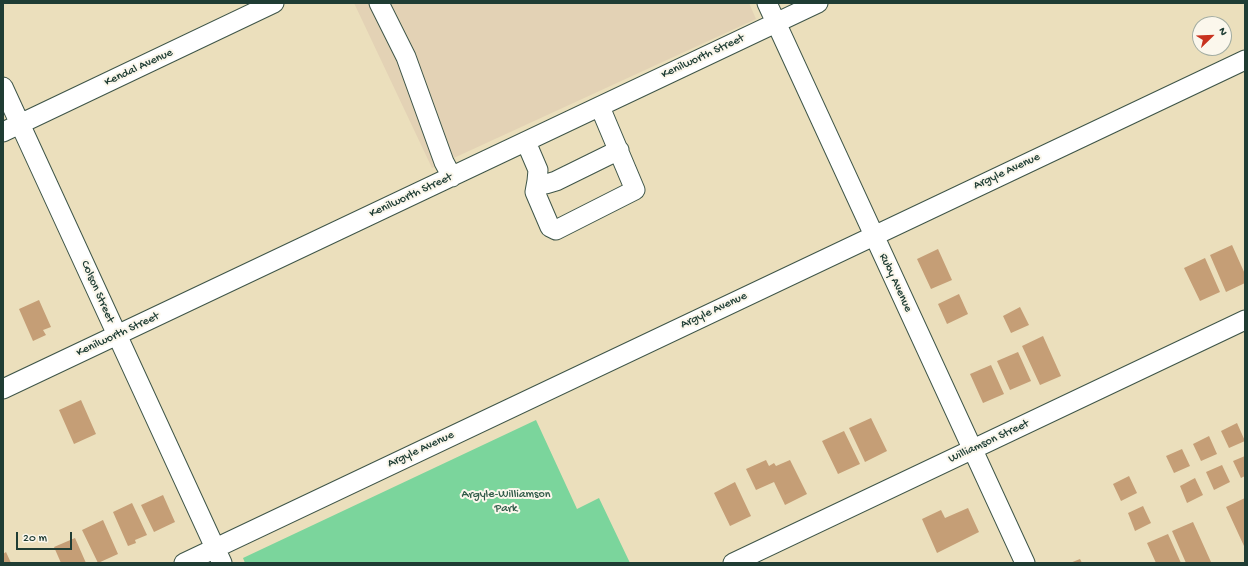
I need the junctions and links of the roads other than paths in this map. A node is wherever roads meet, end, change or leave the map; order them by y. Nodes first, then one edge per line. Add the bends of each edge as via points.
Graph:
1 (274, 3) edge
2 (379, 3) edge
3 (766, 3) edge
4 (818, 3) edge
5 (776, 23) junction
6 (1245, 60) edge
7 (3, 87) edge
8 (600, 107) junction
9 (20, 124) junction
10 (3, 132) edge
11 (526, 142) junction
12 (619, 150) junction
13 (452, 177) junction
14 (537, 181) junction
15 (873, 235) junction
16 (1245, 320) edge
17 (117, 336) junction
18 (3, 389) edge
19 (973, 450) junction
20 (218, 556) edge
21 (184, 563) edge
22 (732, 563) edge
23 (1025, 563) edge

1 - 9 street, Kendal Avenue
2 - 13 street via 406,57 444,162
3 - 5 street, Ruby Avenue
4 - 5 street, Kenilworth Street
5 - 8 street, Kenilworth Street
5 - 15 street, Ruby Avenue
6 - 15 street, Argyle Avenue
7 - 9 street, Colson Street
8 - 11 street, Kenilworth Street
8 - 12 street
9 - 10 street, Kendal Avenue
9 - 17 street, Colson Street
11 - 13 street, Kenilworth Street
11 - 14 street via 538,170
12 - 14 street via 556,181 546,184
12 - 14 street via 635,190 556,230 550,227 535,192
13 - 17 street, Kenilworth Street
15 - 19 street, Ruby Avenue
15 - 20 street, Argyle Avenue
16 - 19 street, Williamson Street
17 - 18 street, Kenilworth Street
17 - 20 street, Colson Street
19 - 22 street, Williamson Street
19 - 23 street, Ruby Avenue
20 - 21 street, Argyle Avenue

